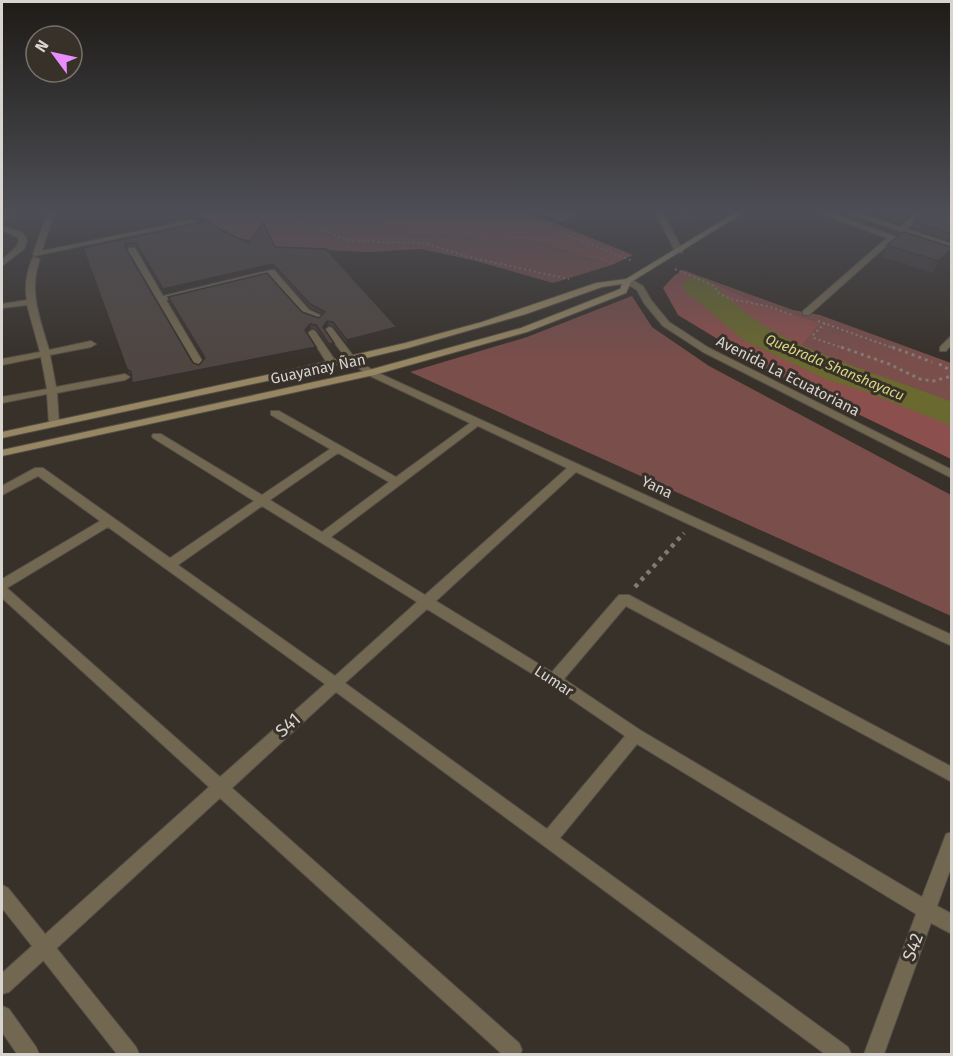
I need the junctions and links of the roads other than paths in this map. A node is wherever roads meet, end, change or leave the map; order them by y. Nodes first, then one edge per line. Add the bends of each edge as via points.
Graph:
1 (35, 260) edge
2 (138, 260) edge
3 (664, 260) edge
4 (866, 260) edge
5 (628, 281) junction
6 (161, 299) junction
7 (30, 302) junction
8 (2, 306) edge
9 (806, 313) dead end
10 (320, 317) edge
11 (329, 330) dead end
12 (312, 333) dead end
13 (951, 338) edge
14 (91, 344) dead end
15 (943, 349) dead end
16 (45, 354) junction
17 (351, 359) junction
18 (2, 362) edge
19 (332, 363) junction
20 (199, 364) edge
21 (371, 373) junction
22 (125, 377) dead end
23 (51, 390) junction
24 (2, 400) edge
25 (119, 410) junction
26 (275, 413) dead end
27 (477, 422) junction
28 (54, 424) junction
29 (122, 427) junction
30 (2, 435) edge
31 (157, 436) dead end
32 (338, 448) junction
33 (2, 453) edge
34 (575, 467) junction
35 (951, 475) edge
36 (397, 482) junction
37 (2, 491) edge
38 (263, 502) junction
39 (108, 521) junction
40 (322, 538) junction
41 (169, 565) junction
42 (2, 585) edge
43 (2, 591) edge
44 (425, 601) junction
45 (951, 641) edge
46 (554, 680) junction
47 (334, 683) junction
48 (635, 735) junction
49 (951, 775) edge
50 (219, 787) junction
51 (548, 840) junction
52 (951, 840) edge
53 (2, 894) edge
54 (926, 909) junction
55 (951, 925) edge
56 (44, 946) junction
57 (2, 985) edge
58 (2, 1016) edge
59 (512, 1050) dead end
60 (29, 1054) edge
61 (129, 1054) edge
62 (841, 1054) edge
63 (874, 1054) edge

1 - 7 street
2 - 6 street
3 - 5 main road, Guayanay Ñan
4 - 9 street
5 - 17 main road, Guayanay Ñan via 599,285 446,337
5 - 21 main road, Guayanay Ñan via 623,291 524,330
5 - 35 street, Avenida La Ecuatoriana via 640,288 666,324 706,350
6 - 10 street via 272,272 304,316
6 - 20 street
7 - 8 street
7 - 16 street
11 - 17 street, Yana
12 - 19 street
13 - 15 street
14 - 16 street
16 - 18 street
16 - 23 street
17 - 19 main road, Guayanay Ñan
17 - 21 street, Yana
19 - 25 main road, Guayanay Ñan
21 - 27 street, Yana
21 - 29 main road, Guayanay Ñan
22 - 23 street
23 - 24 street
23 - 28 street
25 - 28 main road, Guayanay Ñan
25 - 29 main road
26 - 32 street
27 - 34 street, Yana
27 - 36 street
28 - 30 main road, Guayanay Ñan
29 - 33 main road, Guayanay Ñan
31 - 38 street, Lumar
32 - 36 street
32 - 38 street
34 - 44 street, S41
34 - 45 street, Yana
36 - 40 street
37 - 39 street via 39,471
38 - 40 street, Lumar
38 - 41 street
39 - 41 street
39 - 42 street
40 - 44 street, Lumar
41 - 47 street
43 - 50 street
44 - 46 street, Lumar
44 - 47 street, S41
46 - 48 street, Lumar
46 - 49 street via 624,599
47 - 50 street, S41
47 - 51 street
48 - 51 street
48 - 54 street, Lumar
50 - 56 street, S41
50 - 59 street
51 - 62 street
52 - 54 street, S42
53 - 56 street
54 - 55 street, Lumar
54 - 63 street, S42
56 - 57 street, S41
56 - 61 street
58 - 60 street

